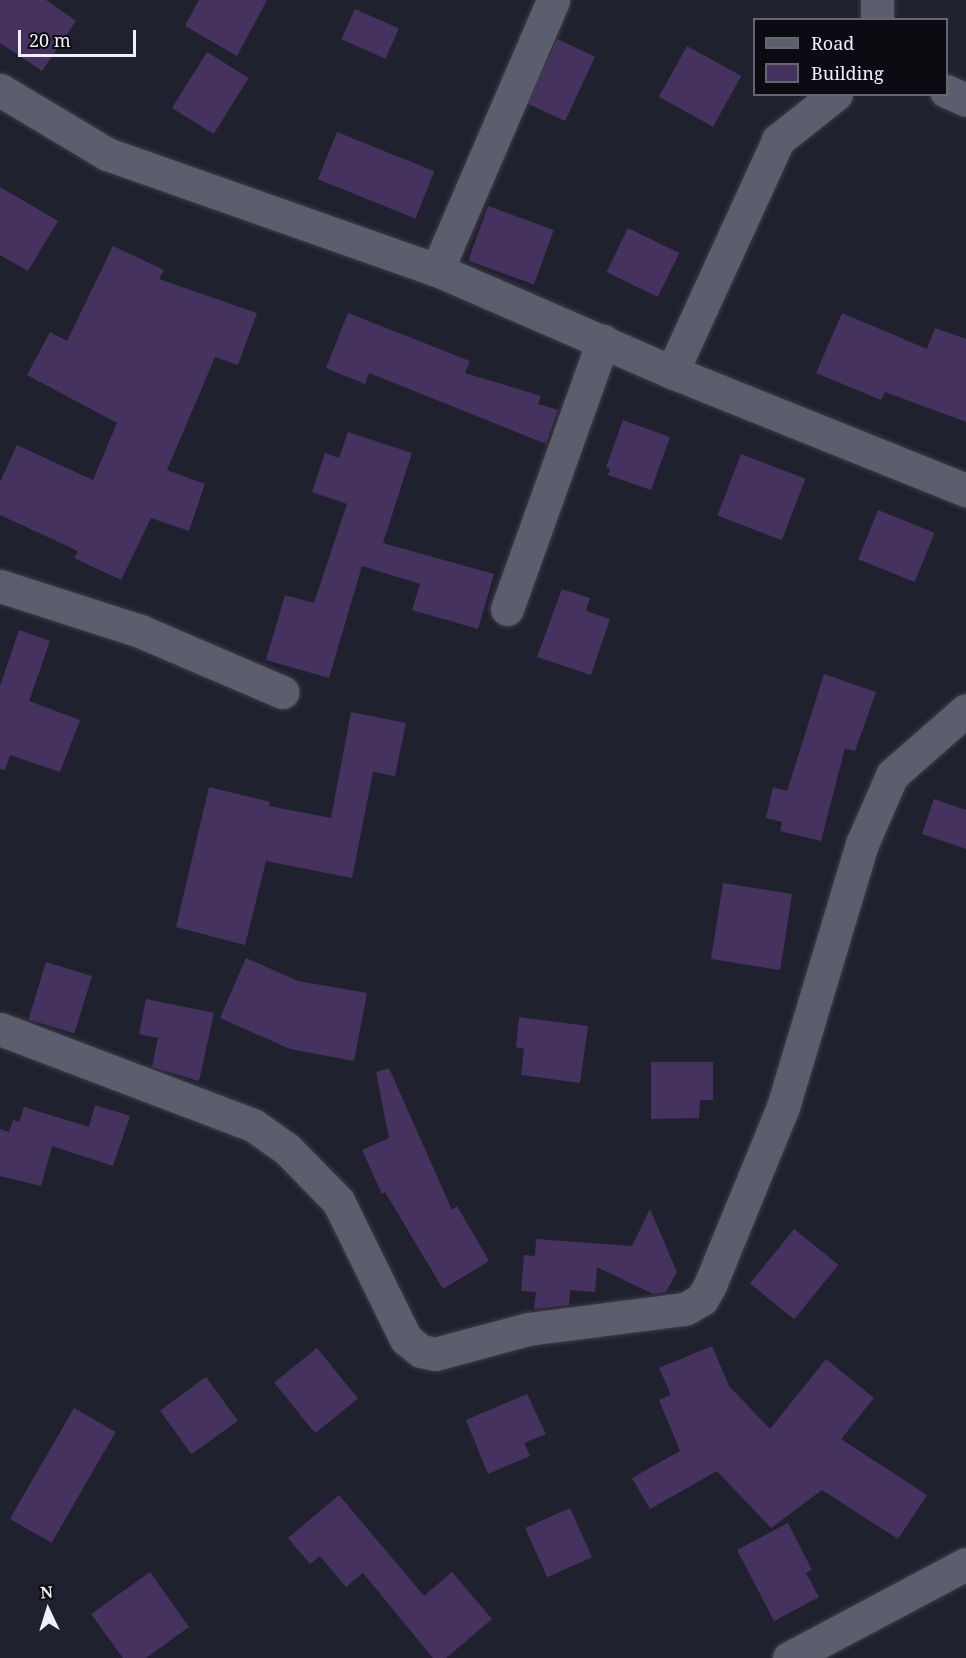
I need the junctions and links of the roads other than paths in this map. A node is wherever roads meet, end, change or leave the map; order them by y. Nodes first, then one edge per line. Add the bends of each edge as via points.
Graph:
1 (877, 0) edge
2 (553, 1) edge
3 (877, 18) edge
4 (0, 90) edge
5 (948, 92) edge
6 (833, 96) edge
7 (966, 100) edge
8 (437, 270) junction
9 (603, 341) junction
10 (672, 372) junction
11 (966, 490) edge
12 (0, 586) edge
13 (507, 609) dead end
14 (282, 692) dead end
15 (966, 710) edge
16 (0, 1029) edge
17 (966, 1564) edge
18 (789, 1658) edge

1 - 3 street
2 - 8 street
4 - 8 street via 107,154
5 - 7 street
6 - 10 street via 778,140
8 - 9 street
9 - 10 street
9 - 13 street
10 - 11 street
12 - 14 street via 140,631
15 - 16 street via 892,775 862,844 783,1107 710,1285 702,1299 685,1309 528,1329 435,1354 421,1351 406,1339 338,1201 287,1149 253,1125
17 - 18 street

